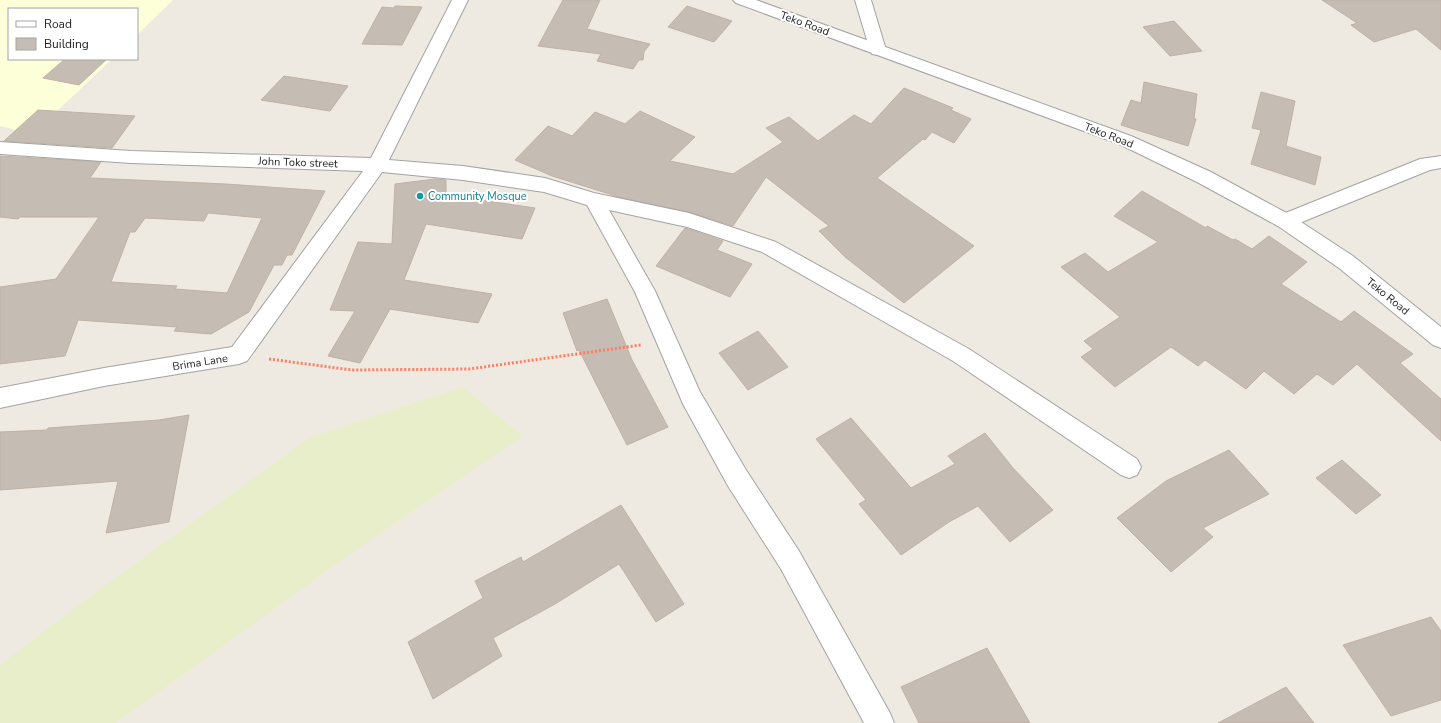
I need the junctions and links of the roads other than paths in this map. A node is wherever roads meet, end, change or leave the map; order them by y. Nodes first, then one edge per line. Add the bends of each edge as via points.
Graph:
1 (460, 0) edge
2 (741, 0) edge
3 (863, 0) edge
4 (878, 50) junction
5 (0, 148) edge
6 (1441, 162) edge
7 (377, 165) junction
8 (594, 200) junction
9 (1285, 221) junction
10 (1441, 339) edge
11 (0, 398) edge
12 (1129, 467) dead end
13 (880, 723) edge

1 - 7 street, Brima Lane
2 - 4 street, Teko Road
3 - 4 street
4 - 9 street, Teko Road via 1125,140 1204,177
5 - 7 street, John Toko street via 131,156
6 - 9 street via 1427,164
7 - 8 street, John Toko street via 463,173 545,185
7 - 11 street, Brima Lane via 239,355 104,377
8 - 12 street, John Toko street via 689,220 769,247 961,355
8 - 13 street via 645,291 691,397 737,478 790,560
9 - 10 street, Teko Road via 1346,262

